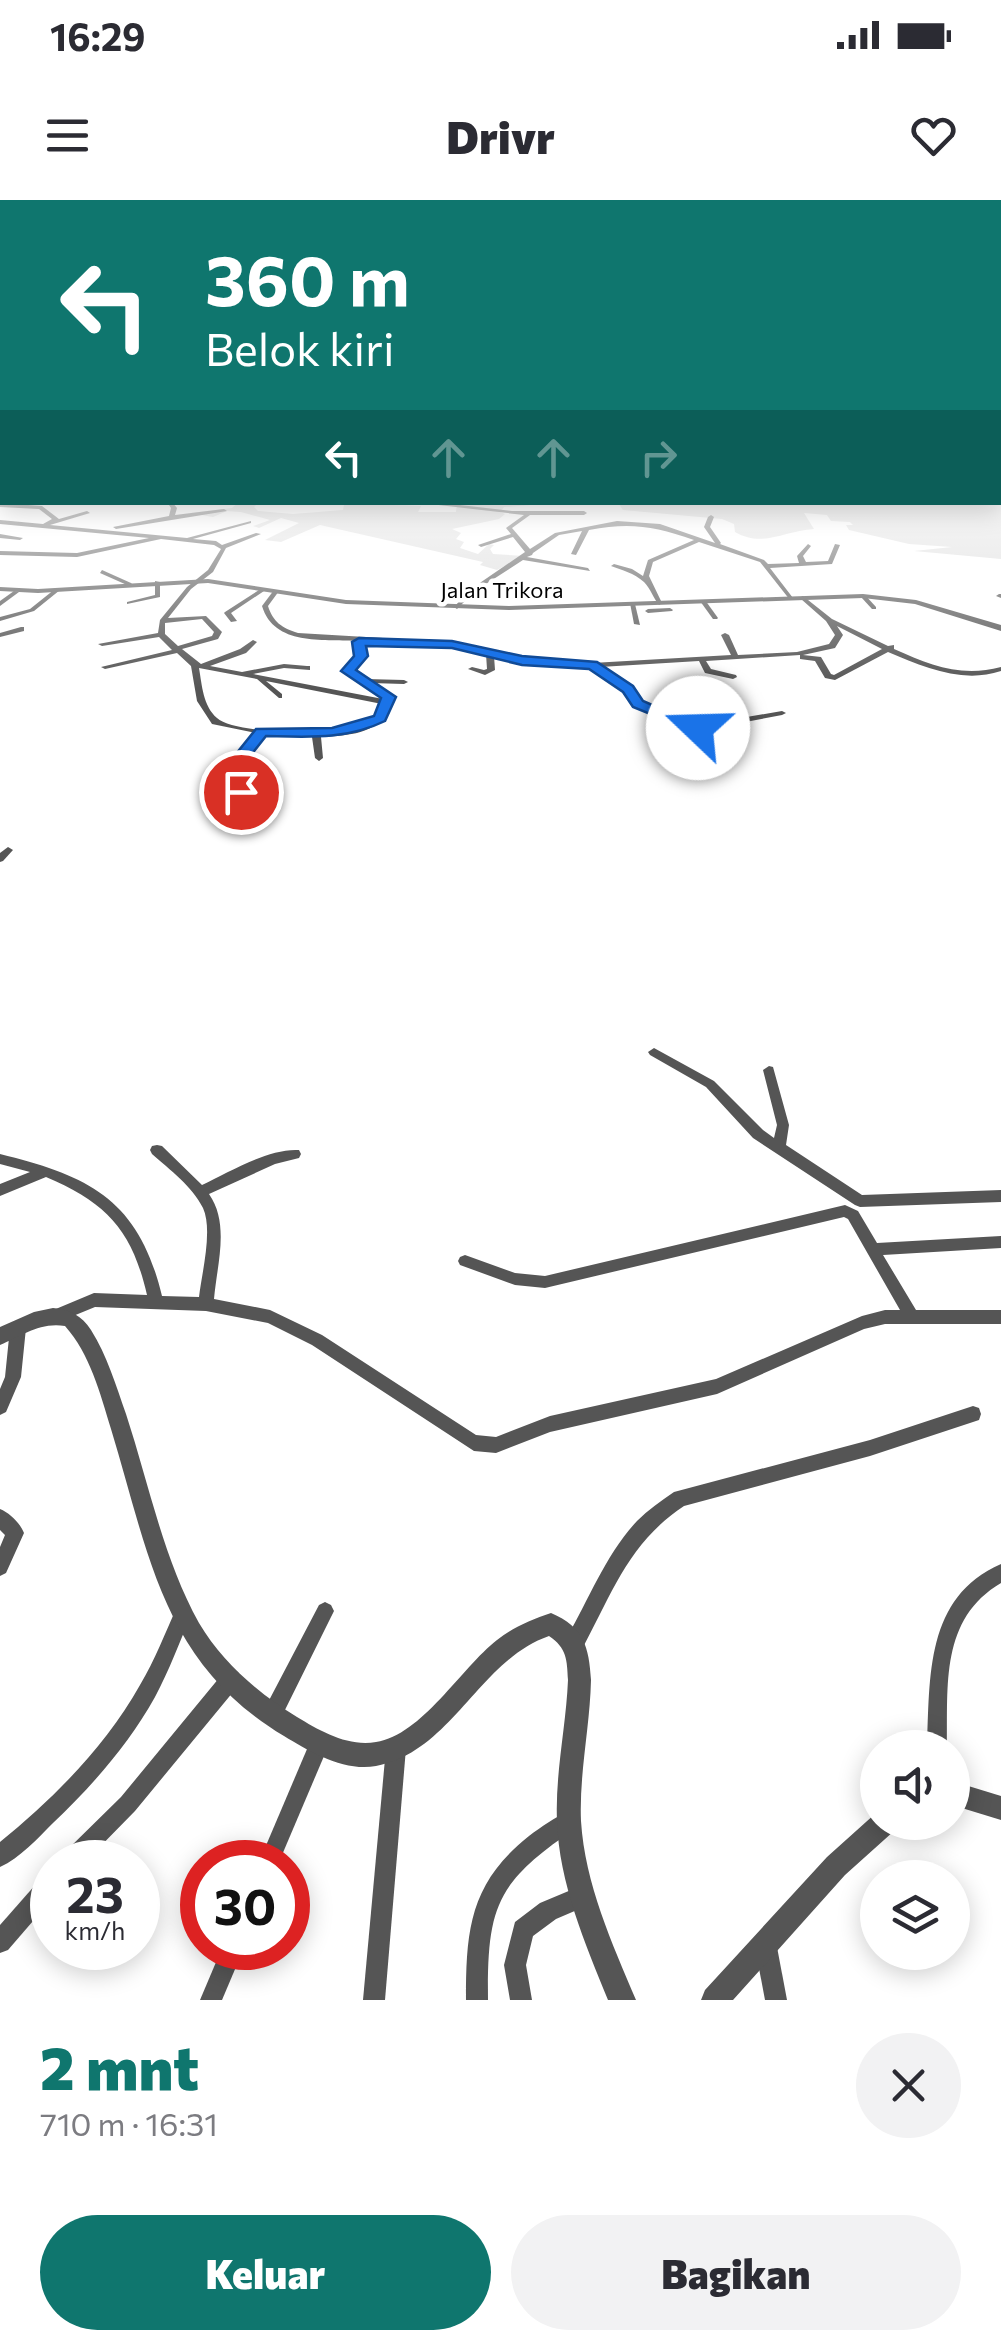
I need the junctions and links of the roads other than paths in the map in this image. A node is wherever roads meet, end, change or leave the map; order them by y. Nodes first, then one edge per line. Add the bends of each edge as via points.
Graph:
1 (61, 520) edge
2 (154, 520) edge
3 (211, 520) edge
4 (522, 520) edge
5 (709, 520) edge
6 (0, 522) edge
7 (54, 522) joint
8 (249, 522) dead end
9 (695, 525) dead end
10 (46, 526) junction
11 (660, 526) junction
12 (586, 529) junction
13 (98, 530) junction
14 (214, 530) junction
15 (258, 534) dead end
16 (0, 536) edge
17 (163, 536) junction
18 (512, 536) junction
19 (665, 536) dead end
20 (20, 538) dead end
21 (698, 538) junction
22 (188, 539) junction
23 (592, 539) dead end
24 (481, 545) dead end
25 (719, 545) junction
26 (836, 545) dead end
27 (808, 546) dead end
28 (222, 548) junction
29 (642, 551) dead end
30 (0, 553) edge
31 (574, 554) dead end
32 (526, 556) junction
33 (803, 564) junction
34 (614, 566) dead end
35 (768, 566) junction
36 (646, 568) junction
37 (588, 570) dead end
38 (102, 572) dead end
39 (198, 580) junction
40 (157, 582) junction
41 (650, 582) junction
42 (129, 584) junction
43 (0, 589) edge
44 (264, 589) junction
45 (57, 590) junction
46 (276, 591) junction
47 (16, 592) junction
48 (862, 596) junction
49 (790, 598) junction
50 (802, 598) junction
51 (704, 602) junction
52 (129, 603) dead end
53 (0, 604) edge
54 (632, 604) junction
55 (666, 606) junction
56 (456, 607) junction
57 (874, 608) dead end
58 (648, 611) dead end
59 (715, 618) dead end
60 (0, 619) edge
61 (162, 620) junction
62 (233, 620) dead end
63 (829, 620) junction
64 (674, 622) dead end
65 (638, 624) dead end
66 (1001, 628) edge
67 (21, 629) dead end
68 (854, 631) junction
69 (838, 633) junction
70 (0, 634) edge
71 (161, 635) junction
72 (724, 635) dead end
73 (254, 642) dead end
74 (359, 642) junction
75 (102, 644) dead end
76 (890, 648) junction
77 (176, 650) junction
78 (490, 654) junction
79 (797, 654) junction
80 (231, 656) junction
81 (735, 656) junction
82 (701, 658) junction
83 (198, 665) junction
84 (592, 665) junction
85 (104, 668) dead end
86 (275, 668) junction
87 (307, 668) dead end
88 (472, 669) dead end
89 (1001, 669) edge
90 (236, 674) junction
91 (733, 677) dead end
92 (258, 679) junction
93 (361, 680) junction
94 (404, 682) dead end
95 (280, 696) dead end
96 (384, 702) junction
97 (782, 714) dead end
98 (262, 732) junction
99 (316, 734) junction
100 (319, 758) dead end
101 (241, 792) dead end
102 (654, 1052) dead end
103 (769, 1070) dead end
104 (779, 1146) junction
105 (158, 1150) dead end
106 (294, 1154) dead end
107 (0, 1158) edge
108 (46, 1171) junction
109 (0, 1190) edge
110 (201, 1191) junction
111 (1001, 1196) edge
112 (865, 1202) junction
113 (850, 1212) junction
114 (1001, 1242) edge
115 (874, 1249) junction
116 (465, 1262) dead end
117 (156, 1302) junction
118 (206, 1304) junction
119 (56, 1316) junction
120 (912, 1317) junction
121 (1001, 1318) edge
122 (9, 1333) edge
123 (0, 1407) edge
124 (973, 1414) dead end
125 (0, 1518) edge
126 (0, 1566) edge
127 (1001, 1573) edge
128 (324, 1611) dead end
129 (183, 1614) junction
130 (574, 1644) junction
131 (231, 1679) junction
132 (272, 1715) junction
133 (938, 1730) edge
134 (320, 1742) junction
135 (396, 1748) junction
136 (970, 1799) edge
137 (1001, 1808) edge
138 (569, 1822) junction
139 (93, 1840) edge
140 (278, 1840) edge
141 (865, 1840) edge
142 (0, 1856) edge
143 (583, 1896) junction
144 (30, 1909) edge
145 (0, 1942) edge
146 (766, 1944) junction
147 (224, 1970) edge
148 (211, 2000) edge
149 (374, 2000) edge
150 (478, 2000) edge
151 (521, 2000) edge
152 (622, 2000) edge
153 (715, 2000) edge
154 (776, 2000) edge

1 - 7 street
2 - 13 street
3 - 14 street
4 - 18 street via 509,528
5 - 25 street
6 - 10 street
7 - 10 street
8 - 14 street
9 - 21 street
10 - 13 street
11 - 12 street
11 - 19 street
11 - 21 street
12 - 23 street
12 - 31 street
12 - 32 street via 557,534
13 - 17 street
14 - 22 street
15 - 28 street
16 - 20 street
17 - 22 street
17 - 30 street via 92,554
18 - 24 street
18 - 32 street
21 - 25 street
21 - 36 street
22 - 28 street
25 - 35 street
26 - 33 street via 830,562
27 - 33 street via 800,556
28 - 39 street
29 - 36 street
32 - 37 street
32 - 56 street
33 - 35 street
34 - 41 street
35 - 49 street
36 - 41 street
38 - 42 street
39 - 40 street, Jalan Trikora
39 - 44 street, Jalan Trikora
39 - 61 street
40 - 42 street, Jalan Trikora
40 - 52 street via 158,596
41 - 55 street
42 - 45 street, Jalan Trikora
43 - 47 street, Jalan Trikora
44 - 46 street, Jalan Trikora
44 - 62 street via 227,612
45 - 47 street, Jalan Trikora
45 - 60 street via 30,612
46 - 56 street, Jalan Trikora
46 - 74 street via 266,606 281,630
47 - 53 street
48 - 50 street, Jalan Trikora
48 - 57 street
48 - 66 street, Jalan Trikora via 916,602
49 - 50 street, Jalan Trikora
49 - 51 street, Jalan Trikora
50 - 63 street
51 - 55 street, Jalan Trikora
51 - 59 street
54 - 55 street, Jalan Trikora
54 - 56 street, Jalan Trikora
54 - 65 street
55 - 58 street
55 - 64 street
61 - 71 street
61 - 77 street via 204,618 218,632
63 - 68 street
63 - 69 street
67 - 70 street
68 - 69 street
68 - 76 street
69 - 79 street via 832,646
71 - 75 street
71 - 77 street
72 - 81 street
73 - 80 street
74 - 78 street via 452,644
74 - 93 street via 361,656 348,671
76 - 79 street via 832,678 818,659
76 - 89 street via 964,676
77 - 83 street
77 - 85 street
78 - 84 street
78 - 88 street via 492,670
79 - 81 street
80 - 83 street
80 - 86 street
81 - 82 street
82 - 84 street
82 - 91 street via 708,671
83 - 90 street
83 - 98 street via 202,701 214,722
84 - 97 street via 638,704 678,726 702,730
86 - 87 street
86 - 90 street
90 - 92 street
92 - 95 street
92 - 96 street
93 - 94 street
93 - 96 street via 386,694
96 - 99 street via 373,723
98 - 99 street
98 - 101 street via 240,759
99 - 100 street
102 - 104 street via 710,1084 752,1129
103 - 104 street via 783,1125
104 - 112 street
105 - 110 street
106 - 110 street
107 - 108 street
108 - 109 street
108 - 117 street via 86,1186 122,1217
110 - 118 street via 216,1216
111 - 112 street
112 - 113 street
113 - 115 street
113 - 116 street via 836,1210 545,1282
114 - 115 street
115 - 120 street
117 - 118 street
117 - 119 street via 94,1300
118 - 120 street via 289,1325 474,1444 496,1445 550,1424 717,1386 862,1323
119 - 122 street
119 - 129 street via 82,1329 98,1362 161,1566
120 - 121 street
122 - 123 street via 13,1377
124 - 130 street via 680,1498 653,1513 632,1536
125 - 126 street via 15,1534
127 - 133 street via 977,1583 958,1604 942,1655
128 - 132 street
129 - 131 street
129 - 142 street via 144,1698 120,1731 72,1790
130 - 135 street via 551,1624 514,1637
130 - 138 street via 578,1688
131 - 132 street
131 - 139 street
132 - 134 street
134 - 135 street via 348,1753
134 - 140 street
135 - 149 street
136 - 137 street
138 - 143 street
138 - 150 street via 524,1848 497,1880 476,1961
141 - 146 street
143 - 151 street via 523,1930 514,1965
143 - 152 street
144 - 145 street
146 - 153 street
146 - 154 street
147 - 148 street

